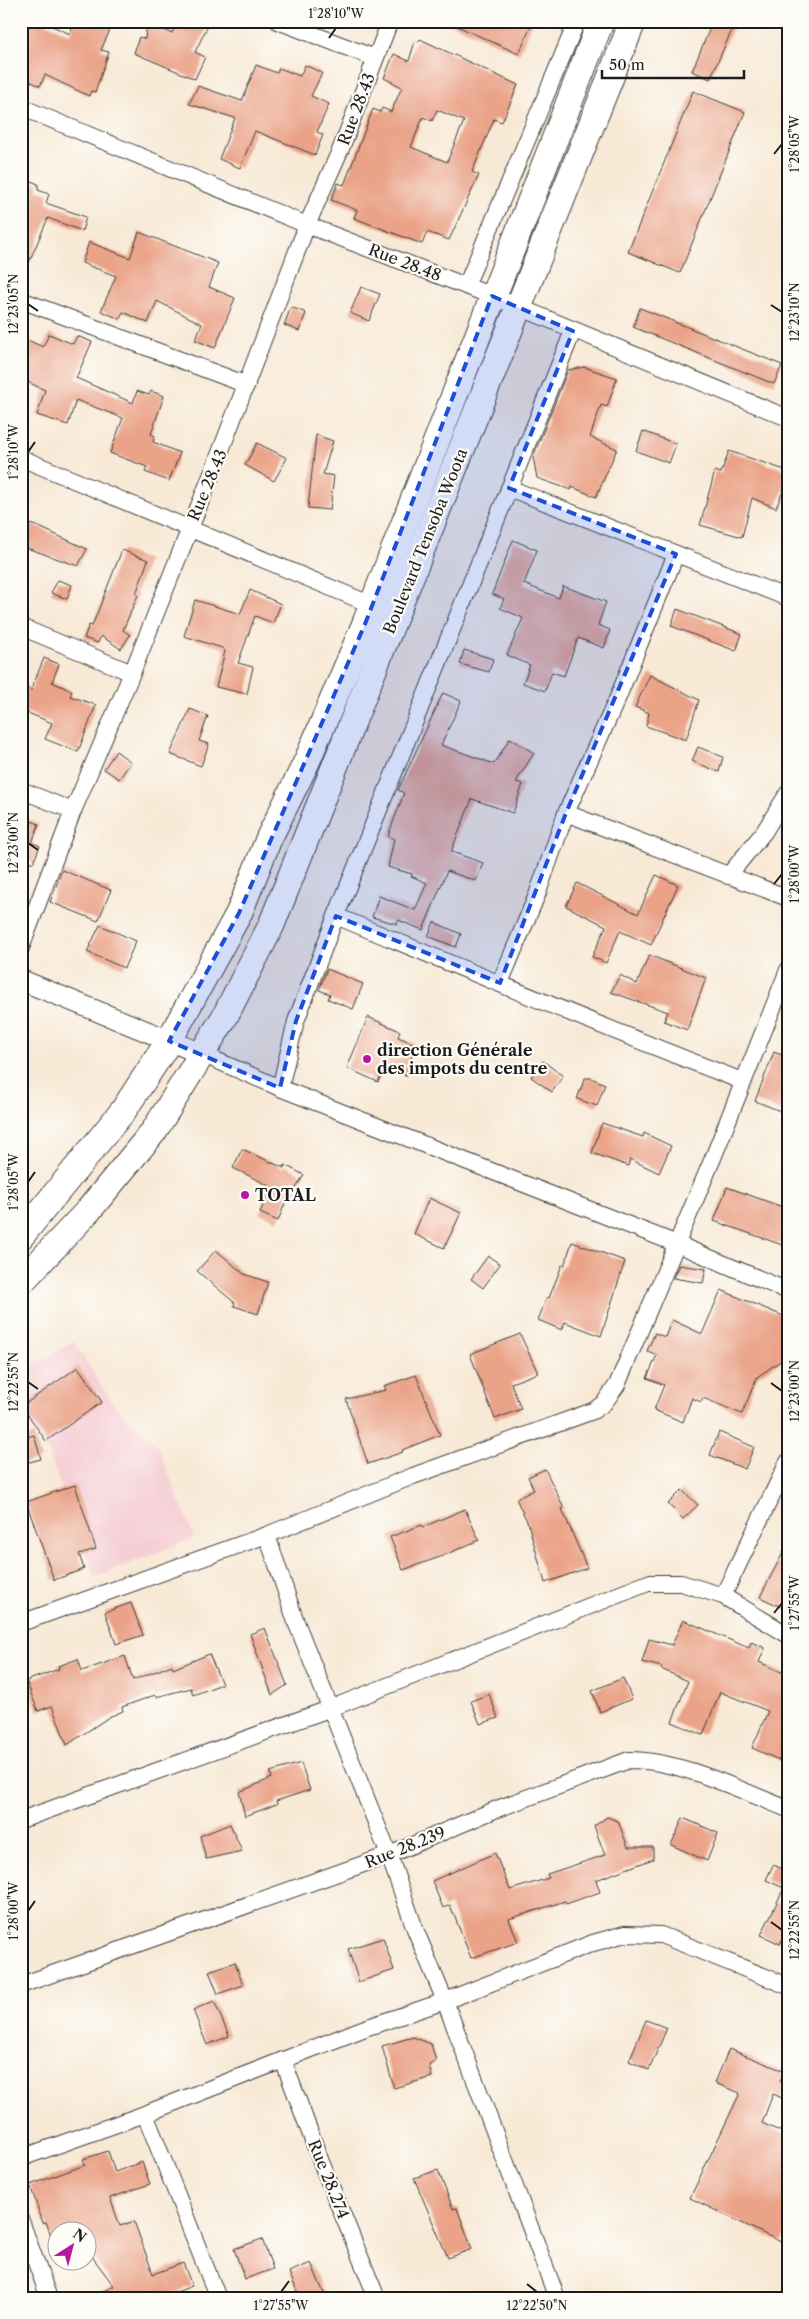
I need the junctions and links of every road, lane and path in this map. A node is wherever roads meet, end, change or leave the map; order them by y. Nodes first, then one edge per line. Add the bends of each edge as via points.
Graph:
1 (278, 21) edge
2 (390, 21) edge
3 (577, 21) edge
4 (601, 21) edge
5 (633, 21) edge
6 (375, 58) junction
7 (21, 107) edge
8 (307, 225) junction
9 (466, 286) junction
10 (492, 296) junction
11 (21, 300) edge
12 (518, 307) junction
13 (573, 331) junction
14 (247, 386) junction
15 (788, 418) edge
16 (21, 458) edge
17 (510, 488) junction
18 (188, 529) junction
19 (676, 554) junction
20 (788, 598) edge
21 (372, 605) junction
22 (21, 627) edge
23 (132, 673) junction
24 (21, 790) edge
25 (788, 793) edge
26 (73, 811) junction
27 (566, 813) junction
28 (728, 876) junction
29 (788, 898) edge
30 (336, 916) junction
31 (21, 948) edge
32 (788, 970) edge
33 (21, 980) edge
34 (500, 983) junction
35 (169, 1041) junction
36 (202, 1054) junction
37 (742, 1081) junction
38 (280, 1088) junction
39 (21, 1236) edge
40 (677, 1244) junction
41 (21, 1282) edge
42 (788, 1291) edge
43 (788, 1463) edge
44 (267, 1535) junction
45 (723, 1596) junction
46 (21, 1623) edge
47 (788, 1634) edge
48 (329, 1709) junction
49 (788, 1809) edge
50 (21, 1820) edge
51 (389, 1855) junction
52 (21, 1985) edge
53 (788, 1986) edge
54 (445, 2002) junction
55 (283, 2060) junction
56 (145, 2114) junction
57 (21, 2158) edge
58 (21, 2221) edge
59 (49, 2298) edge
60 (218, 2298) edge
61 (377, 2298) edge
62 (557, 2298) edge

1 - 6 street
2 - 6 street, Rue 28.43
3 - 9 street
4 - 10 main road, Boulevard Tensoba Woota
5 - 12 main road, Boulevard Tensoba Woota
6 - 8 street, Rue 28.43 via 342,146
7 - 8 street, Rue 28.48
8 - 9 street, Rue 28.48
8 - 14 street, Rue 28.43
9 - 10 street, Rue 28.48
10 - 12 street, Rue 28.48
10 - 21 main road, Boulevard Tensoba Woota
11 - 14 street
12 - 13 street, Rue 28.48
12 - 36 main road, Boulevard Tensoba Woota via 271,926
13 - 15 street, Rue 28.48
13 - 17 street
14 - 18 street, Rue 28.43
16 - 18 street
17 - 19 street
17 - 30 street
18 - 21 street
18 - 23 street, Rue 28.43
19 - 20 street
19 - 27 street via 618,697
21 - 35 main road, Boulevard Tensoba Woota via 239,913
22 - 23 street
23 - 26 street, Rue 28.43
24 - 26 street
25 - 28 street via 764,832
26 - 31 street, Rue 28.43
27 - 28 street
27 - 34 street via 537,895
28 - 29 street
30 - 34 street
30 - 38 street via 296,1021
32 - 37 street
33 - 35 street
34 - 37 street via 621,1035
35 - 36 street
35 - 39 main road, Boulevard Tensoba Woota via 123,1112
36 - 38 street
36 - 41 main road, Boulevard Tensoba Woota via 154,1131 88,1211
37 - 40 street
38 - 40 street
40 - 42 street
40 - 44 street via 617,1385 593,1412 413,1476
43 - 45 street
44 - 46 street
44 - 48 street
45 - 47 street
45 - 48 street via 681,1583 648,1583
48 - 50 street
48 - 51 street
49 - 51 street, Rue 28.239 via 677,1766 629,1760 497,1809
51 - 52 street, Rue 28.239
51 - 54 street
53 - 54 street via 661,1935 625,1934 593,1943
54 - 55 street via 364,2028
54 - 62 street
55 - 56 street
55 - 61 street, Rue 28.274
56 - 57 street
56 - 60 street
58 - 59 street

